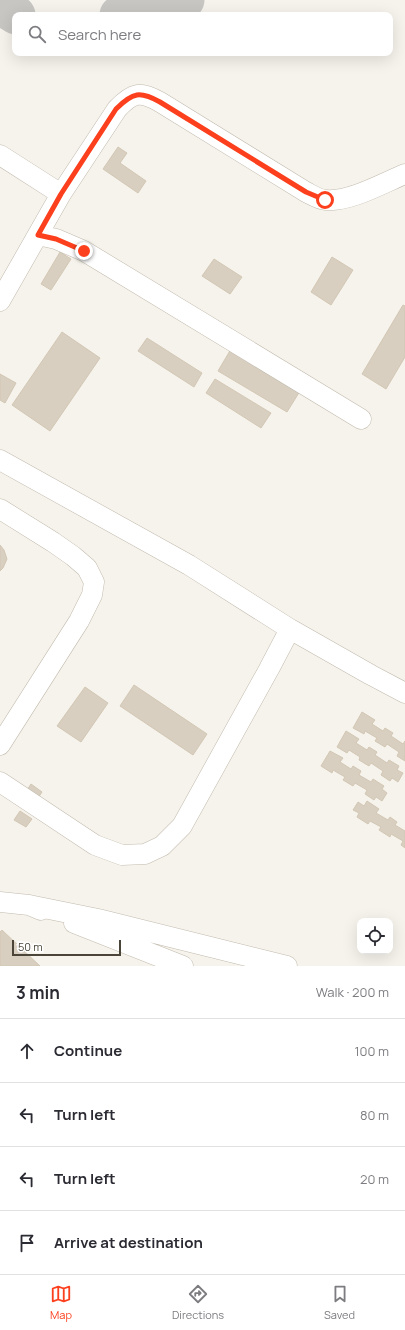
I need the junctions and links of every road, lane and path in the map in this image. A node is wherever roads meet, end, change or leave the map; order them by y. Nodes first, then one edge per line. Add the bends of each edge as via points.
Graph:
1 (0, 155) edge
2 (405, 174) edge
3 (61, 194) junction
4 (38, 235) junction
5 (0, 301) edge
6 (361, 419) dead end
7 (0, 460) edge
8 (0, 509) edge
9 (290, 629) junction
10 (405, 693) edge
11 (0, 745) edge
12 (0, 782) edge
13 (0, 902) edge
14 (29, 905) junction
15 (183, 966) edge
16 (287, 966) edge

1 - 3 street
2 - 3 street via 357,195 340,200 325,200 306,192 160,102 147,95 135,95 116,109
3 - 4 street
4 - 5 street
4 - 6 street via 56,239 84,251
7 - 9 street via 189,565
8 - 11 street via 73,556 87,568 94,582 92,595 79,621
9 - 10 street
9 - 12 street via 182,826 162,846 145,854 122,855 95,845
13 - 14 street
14 - 15 street
14 - 16 street via 98,919

